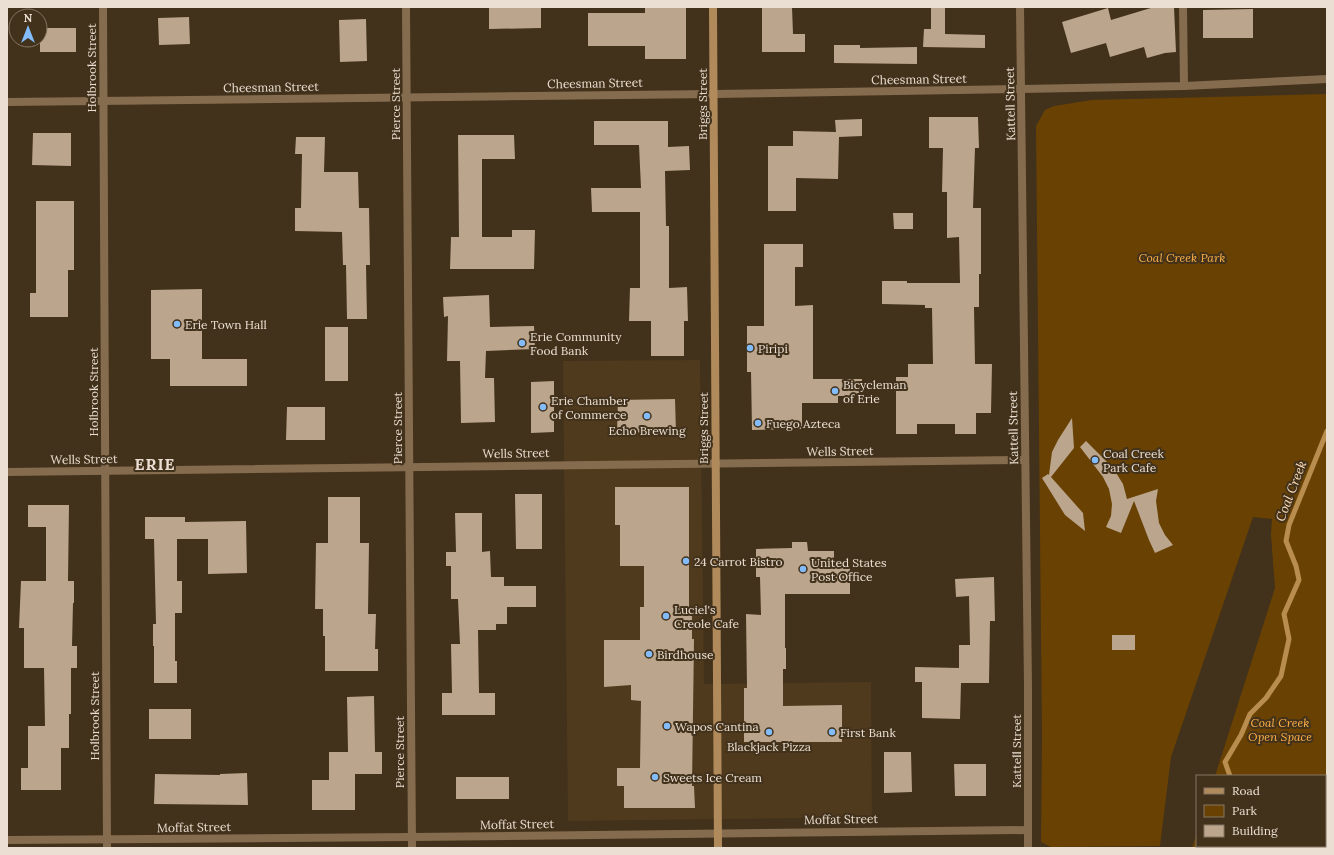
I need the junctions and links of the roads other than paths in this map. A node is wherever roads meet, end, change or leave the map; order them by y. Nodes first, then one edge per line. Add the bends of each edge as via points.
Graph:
1 (103, 7) edge
2 (406, 7) edge
3 (713, 7) edge
4 (1020, 7) edge
5 (1183, 7) edge
6 (1327, 79) edge
7 (1184, 86) junction
8 (1021, 89) junction
9 (714, 94) junction
10 (406, 98) junction
11 (103, 101) junction
12 (7, 102) edge
13 (1025, 460) junction
14 (716, 464) junction
15 (409, 466) junction
16 (105, 470) junction
17 (7, 472) edge
18 (1028, 830) junction
19 (718, 833) junction
20 (412, 837) junction
21 (7, 840) edge
22 (107, 844) edge
23 (412, 848) edge
24 (718, 848) edge
25 (1028, 848) edge

1 - 11 street, Holbrook Street
2 - 10 street, Pierce Street
3 - 9 street, Briggs Street
4 - 8 street, Kattell Street
5 - 7 street
6 - 7 street, Cheesman Street
7 - 8 street, Cheesman Street
8 - 9 street, Cheesman Street
8 - 13 street, Kattell Street
9 - 10 street, Cheesman Street
9 - 14 street, Briggs Street
10 - 11 street, Cheesman Street
10 - 15 street, Pierce Street
11 - 12 street, Cheesman Street
11 - 16 street, Holbrook Street
13 - 14 street, Wells Street
13 - 18 street, Kattell Street
14 - 15 street, Wells Street
14 - 19 street, Briggs Street
15 - 16 street, Wells Street
15 - 20 street, Pierce Street
16 - 17 street, Wells Street
16 - 22 street, Holbrook Street
18 - 19 street, Moffat Street
18 - 25 street, Kattell Street
19 - 20 street, Moffat Street
19 - 24 street, Briggs Street
20 - 22 street, Moffat Street
20 - 23 street, Pierce Street
21 - 22 street, Moffat Street

